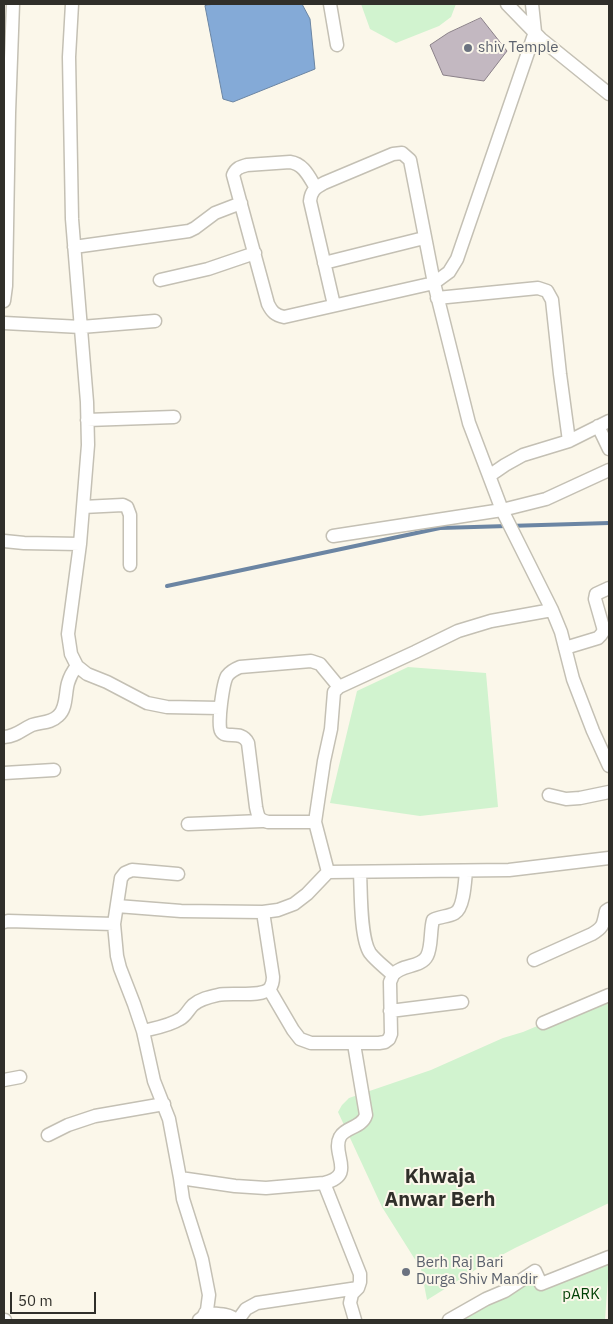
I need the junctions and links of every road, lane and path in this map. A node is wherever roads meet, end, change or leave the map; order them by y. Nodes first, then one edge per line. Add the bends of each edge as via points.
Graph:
1 (13, 4) edge
2 (72, 4) edge
3 (330, 4) edge
4 (508, 4) edge
5 (532, 4) edge
6 (535, 32) junction
7 (337, 45) dead end
8 (609, 94) edge
9 (6, 183) edge
10 (316, 188) junction
11 (241, 203) junction
12 (424, 238) junction
13 (74, 247) junction
14 (254, 253) junction
15 (324, 263) junction
16 (160, 280) dead end
17 (434, 283) junction
18 (437, 298) junction
19 (4, 301) edge
20 (334, 305) junction
21 (155, 322) dead end
22 (4, 323) edge
23 (81, 327) junction
24 (174, 417) dead end
25 (87, 420) junction
26 (604, 424) edge
27 (569, 441) junction
28 (609, 449) edge
29 (609, 470) edge
30 (489, 476) junction
31 (83, 507) junction
32 (502, 510) junction
33 (333, 536) dead end
34 (4, 541) edge
35 (80, 544) junction
36 (130, 565) dead end
37 (609, 588) edge
38 (552, 610) junction
39 (606, 631) edge
40 (565, 648) junction
41 (77, 666) junction
42 (339, 687) junction
43 (220, 708) junction
44 (4, 737) edge
45 (609, 766) edge
46 (54, 770) dead end
47 (4, 773) edge
48 (609, 792) edge
49 (549, 795) dead end
50 (262, 821) junction
51 (315, 822) junction
52 (188, 824) dead end
53 (609, 858) edge
54 (466, 871) junction
55 (328, 872) junction
56 (360, 872) junction
57 (178, 874) dead end
58 (117, 906) junction
59 (609, 909) edge
60 (263, 912) junction
61 (4, 922) edge
62 (114, 924) junction
63 (534, 960) dead end
64 (393, 975) junction
65 (270, 989) junction
66 (609, 995) edge
67 (462, 1002) dead end
68 (390, 1010) junction
69 (543, 1023) dead end
70 (143, 1031) junction
71 (354, 1044) junction
72 (20, 1077) dead end
73 (4, 1080) edge
74 (164, 1104) junction
75 (48, 1135) dead end
76 (180, 1178) junction
77 (324, 1183) junction
78 (609, 1257) edge
79 (358, 1288) junction
80 (202, 1317) edge
81 (237, 1320) edge
82 (355, 1320) edge
83 (449, 1320) edge

1 - 9 street
2 - 13 street via 69,57
3 - 7 street
4 - 6 street
5 - 6 street
6 - 8 street
6 - 17 street via 457,259 449,272
9 - 19 street
10 - 11 street via 296,163 247,165 235,170 233,175
10 - 12 street via 402,153 410,160
10 - 15 street via 310,201
11 - 13 street via 215,213 189,231
11 - 14 street
12 - 15 street
12 - 17 street
13 - 23 street
14 - 16 street via 208,269
14 - 20 street via 268,304 278,316
15 - 20 street
17 - 18 street
17 - 20 street
18 - 27 street via 538,288 547,291 552,300
18 - 30 street via 470,423
21 - 23 street
22 - 23 street
23 - 25 street
24 - 25 street
25 - 31 street
26 - 27 street
26 - 28 street
27 - 30 street via 523,455
29 - 32 street via 546,499
30 - 32 street
31 - 35 street
31 - 36 street via 128,507
32 - 33 street
32 - 38 street
34 - 35 street
35 - 41 street via 68,634 70,654
37 - 39 street via 596,594 595,599
38 - 40 street
38 - 42 street via 491,621 458,631
39 - 40 street via 598,638
40 - 45 street via 573,679
41 - 43 street via 147,703 166,707
41 - 44 street via 71,674 58,717 32,725 12,737
42 - 43 street via 320,664 311,661 240,667 227,676
42 - 51 street via 334,692
43 - 50 street via 221,732 241,736 248,743 256,807
46 - 47 street
48 - 49 street via 566,799
50 - 51 street
50 - 52 street
51 - 55 street
53 - 54 street via 509,870
54 - 56 street
54 - 64 street via 459,910 433,920 426,958
55 - 56 street
55 - 60 street via 294,904
56 - 64 street via 365,943
57 - 58 street via 132,870 125,873 121,878
58 - 60 street
58 - 62 street
59 - 63 street via 601,929
60 - 65 street via 273,977
61 - 62 street
62 - 70 street via 116,956
64 - 68 street
65 - 70 street via 256,994 208,997 193,1005 179,1020
65 - 71 street via 300,1039 311,1043
66 - 69 street
67 - 68 street
68 - 71 street via 389,1039 379,1043
70 - 74 street via 154,1081
71 - 77 street via 366,1114 362,1122 339,1138 340,1173 337,1178
72 - 73 street
74 - 75 street via 95,1116
74 - 76 street
76 - 77 street via 266,1188
76 - 80 street via 209,1295 207,1310
77 - 79 street via 360,1274
78 - 83 street via 542,1284 535,1272
79 - 81 street via 257,1303 246,1309
79 - 82 street via 350,1303
80 - 81 street via 230,1316

